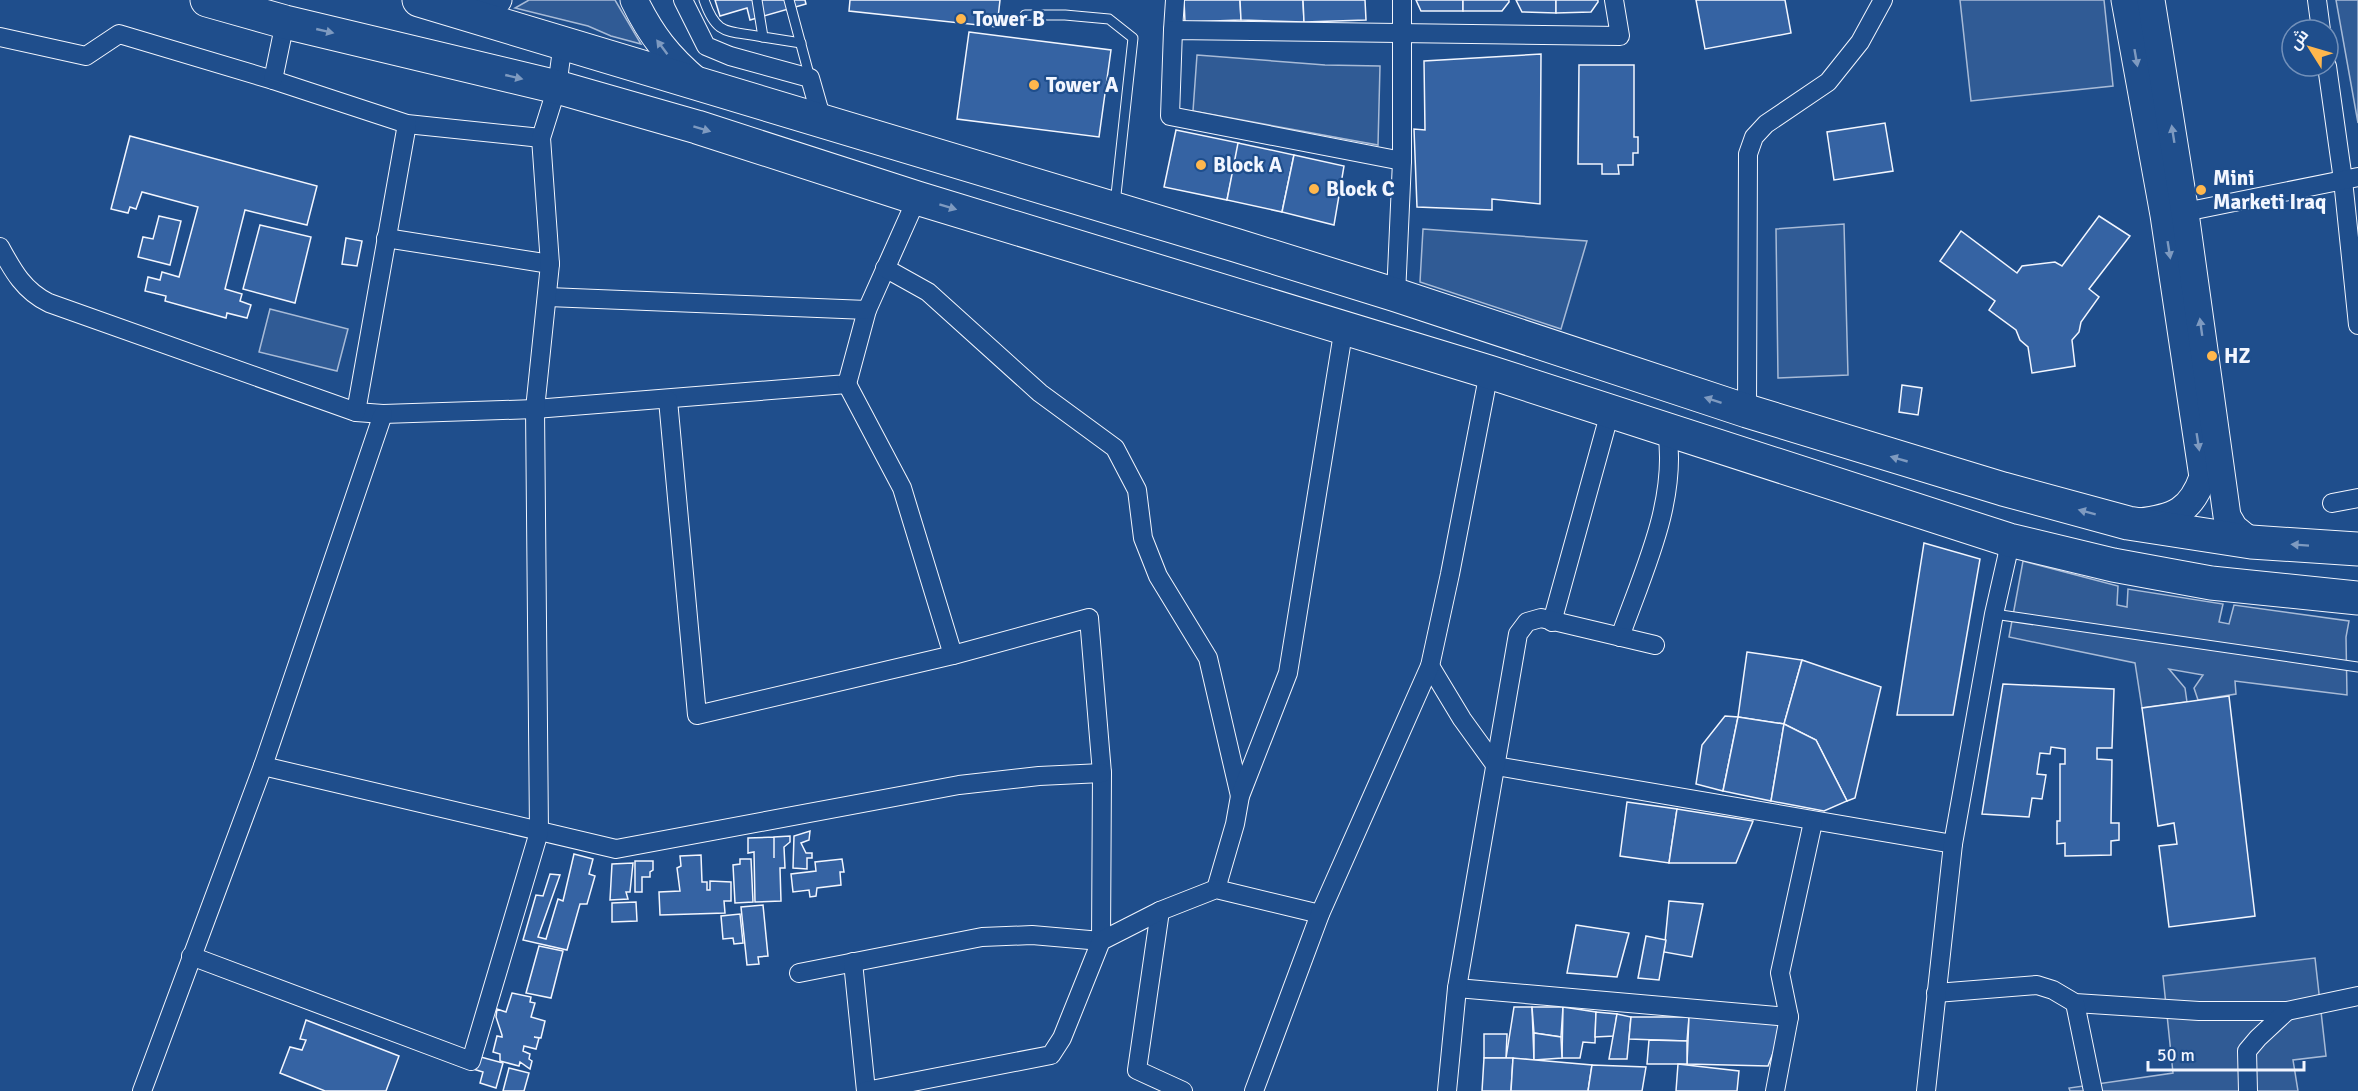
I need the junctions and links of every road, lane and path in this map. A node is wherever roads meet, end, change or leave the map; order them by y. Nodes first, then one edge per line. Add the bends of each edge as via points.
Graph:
1 (207, 0) edge
2 (419, 0) edge
3 (634, 0) edge
4 (683, 0) edge
5 (704, 0) edge
6 (757, 0) edge
7 (789, 0) edge
8 (1174, 0) edge
9 (1402, 0) edge
10 (1614, 0) edge
11 (1883, 0) edge
12 (2125, 0) edge
13 (2151, 0) edge
14 (2317, 0) edge
15 (484, 8) edge
16 (1025, 15) dead end
17 (2319, 18) edge
18 (285, 22) junction
19 (1173, 30) junction
20 (1403, 33) junction
21 (0, 37) edge
22 (763, 37) junction
23 (563, 42) junction
24 (801, 44) junction
25 (810, 78) junction
26 (2329, 78) edge
27 (273, 80) junction
28 (701, 84) junction
29 (557, 87) junction
30 (822, 120) junction
31 (406, 124) junction
32 (541, 138) junction
33 (1402, 160) junction
34 (2351, 179) edge
35 (917, 198) junction
36 (1114, 210) junction
37 (2175, 214) junction
38 (387, 238) junction
39 (0, 246) edge
40 (550, 264) junction
41 (885, 268) junction
42 (1396, 295) junction
43 (548, 297) junction
44 (867, 310) junction
45 (2358, 325) edge
46 (1344, 327) junction
47 (1489, 372) junction
48 (847, 384) junction
49 (668, 400) junction
50 (535, 409) junction
51 (1747, 411) junction
52 (356, 412) junction
53 (1610, 412) junction
54 (383, 414) junction
55 (1667, 431) junction
56 (2358, 498) edge
57 (2332, 503) dead end
58 (2128, 523) junction
59 (2009, 540) junction
60 (2251, 542) junction
61 (2358, 549) edge
62 (2358, 598) edge
63 (1994, 614) junction
64 (1552, 622) junction
65 (1620, 637) junction
66 (1655, 645) dead end
67 (953, 655) junction
68 (1430, 666) junction
69 (2358, 667) edge
70 (262, 766) junction
71 (1496, 766) junction
72 (1102, 773) junction
73 (1240, 796) junction
74 (1813, 822) junction
75 (539, 832) junction
76 (1953, 844) junction
77 (1216, 889) junction
78 (1160, 912) junction
79 (1320, 914) junction
80 (1101, 940) junction
81 (191, 957) junction
82 (853, 962) junction
83 (799, 973) dead end
84 (1457, 988) junction
85 (1936, 993) junction
86 (2358, 996) edge
87 (2075, 1003) junction
88 (2287, 1011) junction
89 (1789, 1017) junction
90 (142, 1091) edge
91 (866, 1091) edge
92 (1183, 1091) edge
93 (1254, 1091) edge
94 (1447, 1091) edge
95 (1775, 1091) edge
96 (1926, 1091) edge
97 (2093, 1091) edge
98 (2248, 1091) edge

1 - 18 highway
2 - 15 highway
28 -> 3 street via 673,60 649,29
4 - 25 street via 706,46
5 - 22 lane via 718,28
6 - 22 lane
7 - 24 lane
8 - 19 street
9 - 20 street
10 - 20 street via 1620,36
11 - 51 street via 1860,42 1828,82 1766,124 1754,137 1748,154
12 -> 37 street
37 -> 13 street
14 - 17 street
15 - 23 highway
16 - 36 lane via 1109,19 1133,38
18 - 27 street
18 -> 29 highway
19 - 20 street
19 - 33 street via 1170,116
20 - 33 street
21 - 27 street via 86,56 119,34
22 - 24 lane
23 - 28 highway
23 - 29 street
24 - 25 lane
25 - 30 street
26 - 34 street
27 - 31 street
28 - 30 highway
29 - 32 street
29 -> 35 highway
30 - 36 highway
31 - 32 street
31 - 38 street
32 - 40 street
33 - 42 street
34 - 37 street
34 - 45 street
35 - 41 street
35 -> 46 highway
36 - 42 highway
37 -> 58 street via 2203,477 2186,507 2173,514
60 -> 37 street via 2227,516
38 - 40 street
38 - 52 street
39 - 52 street via 24,286 50,303
40 - 43 street
41 - 44 street
41 - 73 street via 928,292 1040,393 1115,448 1137,490 1143,538 1158,576 1208,658
51 -> 42 highway
43 - 44 street
43 - 50 street
44 - 48 street
46 - 47 highway
46 - 73 street via 1288,674
47 - 53 highway
47 - 68 street
48 - 49 street
48 - 67 street via 902,488
49 - 50 street
49 - 67 street via 697,715
50 - 54 street
50 - 75 street
58 -> 51 highway
52 - 54 street
53 - 55 highway
53 - 64 street
54 - 70 street
55 - 59 highway
55 - 65 street via 1671,456 1666,501
56 - 57 street
58 - 60 highway
59 - 62 highway via 2211,583
59 - 63 street
61 -> 60 highway
63 - 69 lane
63 - 76 street
64 - 65 street
64 - 71 street via 1541,618 1527,622 1518,634
65 - 66 street
67 - 72 street via 1089,618
68 - 71 street
68 - 79 street
70 - 75 street
70 - 81 street
71 - 74 street
71 - 84 street
72 - 75 street via 959,784 616,849
72 - 80 street
73 - 77 street
74 - 76 street
74 - 89 street via 1780,973
75 - 81 street via 471,1061
76 - 85 street
77 - 78 street
77 - 79 street
78 - 80 street
78 - 92 street via 1137,1070
79 - 93 street
80 - 82 street via 1032,935 982,937
80 - 91 street via 1052,1056
81 - 90 street
82 - 83 street
82 - 91 street
84 - 89 street
84 - 94 street
85 - 87 street via 2037,985
85 - 96 street
86 - 88 street
87 - 88 street via 2199,1011
87 - 97 street
88 - 98 street via 2247,1051
89 - 95 street

